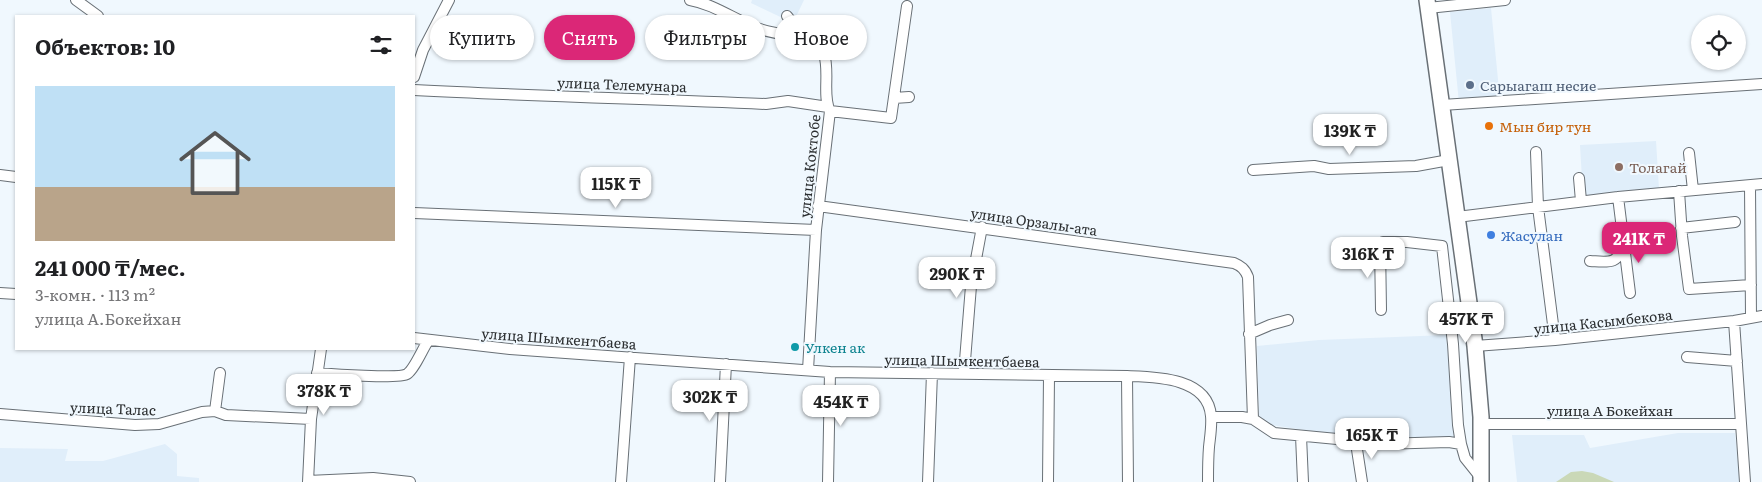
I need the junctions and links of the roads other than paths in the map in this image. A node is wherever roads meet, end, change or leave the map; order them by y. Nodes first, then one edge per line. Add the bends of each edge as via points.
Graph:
1 (76, 0) edge
2 (449, 0) edge
3 (690, 0) edge
4 (1505, 0) edge
5 (1428, 4) edge
6 (907, 6) dead end
7 (97, 15) edge
8 (775, 32) edge
9 (825, 60) edge
10 (415, 74) edge
11 (1762, 84) edge
12 (415, 90) edge
13 (909, 97) dead end
14 (894, 98) junction
15 (1442, 105) junction
16 (829, 109) junction
17 (1536, 152) dead end
18 (1690, 153) dead end
19 (1450, 160) junction
20 (1252, 170) dead end
21 (0, 175) edge
22 (15, 177) edge
23 (1579, 178) dead end
24 (1762, 184) edge
25 (1750, 186) junction
26 (1693, 190) junction
27 (1679, 191) junction
28 (1618, 197) junction
29 (1581, 201) junction
30 (818, 206) junction
31 (1538, 206) junction
32 (415, 213) edge
33 (1458, 217) junction
34 (1735, 222) dead end
35 (982, 227) junction
36 (1681, 228) junction
37 (816, 230) junction
38 (1623, 239) junction
39 (1590, 261) dead end
40 (1751, 285) junction
41 (0, 292) edge
42 (1630, 293) dead end
43 (15, 294) edge
44 (1381, 310) dead end
45 (1762, 316) edge
46 (1751, 317) junction
47 (1288, 320) dead end
48 (1734, 321) junction
49 (1249, 334) junction
50 (415, 338) edge
51 (1555, 340) junction
52 (428, 341) junction
53 (1475, 346) junction
54 (321, 350) edge
55 (630, 357) junction
56 (1687, 357) dead end
57 (1737, 361) junction
58 (726, 364) junction
59 (808, 370) junction
60 (830, 372) junction
61 (932, 372) junction
62 (220, 373) dead end
63 (317, 373) junction
64 (964, 374) junction
65 (1049, 376) junction
66 (1127, 376) junction
67 (215, 411) junction
68 (0, 414) edge
69 (1211, 417) junction
70 (311, 419) junction
71 (1253, 419) junction
72 (1481, 424) junction
73 (1740, 424) junction
74 (1301, 436) junction
75 (1356, 443) junction
76 (1461, 444) junction
77 (1481, 480) edge
78 (308, 481) edge
79 (410, 482) edge
80 (621, 482) edge
81 (720, 482) edge
82 (828, 482) edge
83 (928, 482) edge
84 (1048, 482) edge
85 (1128, 482) edge
86 (1208, 482) edge
87 (1302, 482) edge
88 (1362, 482) edge
89 (1744, 482) edge

1 - 7 street
2 - 10 street via 423,50
3 - 8 street, улица Коктобе
4 - 5 street
5 - 15 highway
6 - 14 street
9 - 16 street, улица Коктобе
11 - 15 street
12 - 16 street, улица Телемунара via 766,104 788,101
13 - 14 street
14 - 16 street, улица Телемунара via 891,118
15 - 19 highway
16 - 30 street, улица Коктобе
17 - 31 street
18 - 26 street
19 - 20 street via 1416,166
19 - 33 highway
21 - 22 street
23 - 29 street
24 - 25 street
25 - 26 street
25 - 40 street
26 - 27 street
27 - 28 street
27 - 36 street
28 - 29 street
28 - 38 street
29 - 31 street
30 - 35 street, улица Орзалы-ата
30 - 37 street, улица Коктобе
31 - 33 street
31 - 51 street
32 - 37 street
33 - 53 highway
34 - 36 street
35 - 49 street, улица Орзалы-ата via 1234,263 1244,269 1248,277
35 - 64 street via 971,286
36 - 40 street via 1689,289
37 - 59 street, улица Коктобе
38 - 39 street via 1616,260
38 - 42 street
40 - 46 street
41 - 43 street
44 - 76 street via 1380,245 1383,242 1407,242 1442,246
45 - 46 street, улица Касымбекова
46 - 48 street, улица Касымбекова
47 - 49 street
48 - 51 street, улица Касымбекова
48 - 57 street
49 - 71 street
50 - 52 street, улица Шымкентбаева
51 - 53 street, улица Касымбекова
52 - 55 street, улица Шымкентбаева
52 - 63 street via 411,371 404,375
53 - 72 highway
54 - 63 street
55 - 58 street, улица Шымкентбаева
55 - 80 street
56 - 57 street
57 - 73 street
58 - 59 street, улица Шымкентбаева
58 - 81 street
59 - 60 street, улица Шымкентбаева
60 - 61 street, улица Шымкентбаева
60 - 82 street
61 - 64 street, улица Шымкентбаева
61 - 83 street
62 - 67 street
63 - 70 street
64 - 65 street, улица Шымкентбаева
65 - 66 street, улица Шымкентбаева
65 - 84 street
66 - 69 street, улица Шымкентбаева via 1166,379 1191,387 1204,397
66 - 85 street
67 - 68 street, улица Талас via 159,424 135,425
67 - 70 street, улица Талас via 226,415
69 - 71 street
69 - 86 street
70 - 78 street
71 - 74 street via 1274,433
72 - 73 street, улица А Бокейхан
72 - 77 highway
73 - 89 street
74 - 75 street
74 - 87 street
75 - 76 street
75 - 88 street
76 - 77 street via 1465,458
78 - 79 street via 373,478

